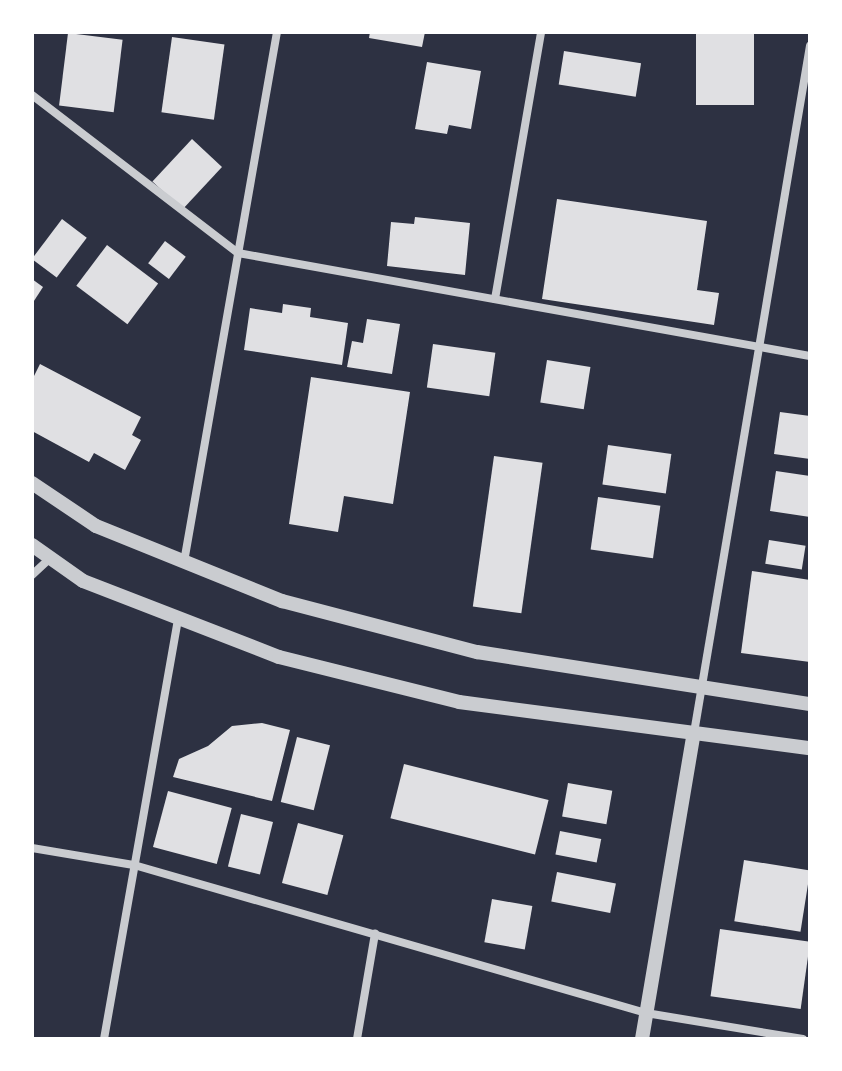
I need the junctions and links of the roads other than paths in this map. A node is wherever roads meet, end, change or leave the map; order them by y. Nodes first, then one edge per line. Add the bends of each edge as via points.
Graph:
1 (277, 32) edge
2 (541, 32) edge
3 (810, 46) edge
4 (32, 95) edge
5 (238, 253) junction
6 (495, 299) junction
7 (759, 347) junction
8 (810, 356) edge
9 (32, 483) edge
10 (32, 545) edge
11 (50, 558) junction
12 (184, 562) junction
13 (32, 575) edge
14 (178, 618) junction
15 (701, 690) junction
16 (810, 704) edge
17 (694, 733) junction
18 (810, 748) edge
19 (32, 848) edge
20 (134, 865) junction
21 (375, 934) junction
22 (646, 1013) junction
23 (104, 1039) edge
24 (357, 1039) edge
25 (642, 1039) edge
26 (803, 1039) edge

1 - 5 street
2 - 6 street
3 - 7 street
4 - 5 street
5 - 6 street
5 - 12 street
6 - 7 street
7 - 8 street
7 - 15 street
9 - 12 street via 96,526
10 - 11 street
11 - 13 street
11 - 14 street via 83,581
12 - 15 street via 282,601 477,652
14 - 17 street via 279,657 459,702
14 - 20 street
15 - 16 street
15 - 17 street
17 - 18 street
17 - 22 street
19 - 20 street
20 - 21 street
20 - 23 street
21 - 22 street
21 - 24 street
22 - 25 street
22 - 26 street

